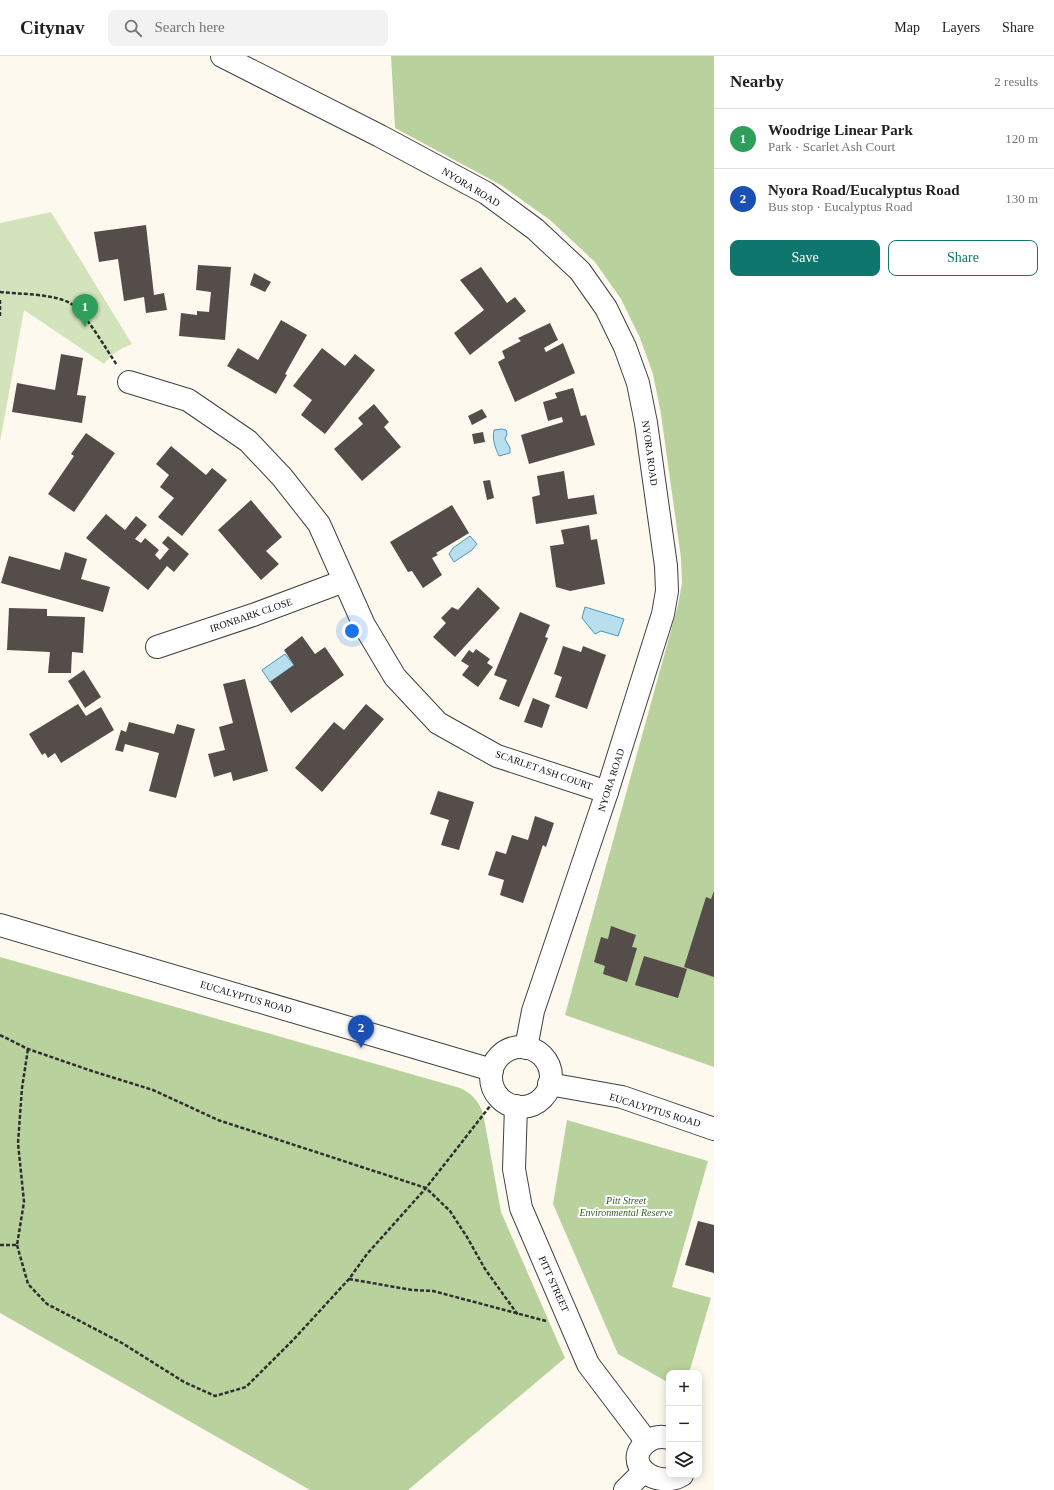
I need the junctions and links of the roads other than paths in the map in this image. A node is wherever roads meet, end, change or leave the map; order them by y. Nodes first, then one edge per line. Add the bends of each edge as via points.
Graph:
1 (222, 56) edge
2 (128, 382) road end
3 (344, 581) junction
4 (157, 647) dead end
5 (607, 792) junction
6 (0, 925) edge
7 (526, 1048) junction
8 (492, 1070) junction
9 (549, 1084) junction
10 (507, 1101) junction
11 (714, 1128) edge
12 (666, 1438) edge
13 (647, 1442) junction
14 (641, 1474) junction
15 (681, 1482) edge
16 (625, 1490) edge

1 - 5 street, NYORA ROAD via 486,193 535,229 580,271 606,308 625,347 638,383 658,506 667,591 663,614
2 - 3 street, SCARLET ASH COURT via 188,400 248,441 282,477 319,524
3 - 4 street, IRONBARK CLOSE
3 - 5 street, SCARLET ASH COURT via 364,625 395,677 438,723 497,756
5 - 7 street, NYORA ROAD via 533,1011
6 - 8 street, EUCALYPTUS ROAD
7 - 8 street via 515,1048 505,1052 496,1060
7 - 9 street via 538,1052 546,1061 550,1072
8 - 10 street via 493,1086
9 - 10 street via 545,1094 537,1102 527,1106
9 - 11 street, EUCALYPTUS ROAD via 622,1097
10 - 13 street, PITT STREET via 520,1208 588,1364
12 - 13 street via 655,1438
13 - 14 street via 638,1457
14 - 15 street via 657,1485
14 - 16 street

